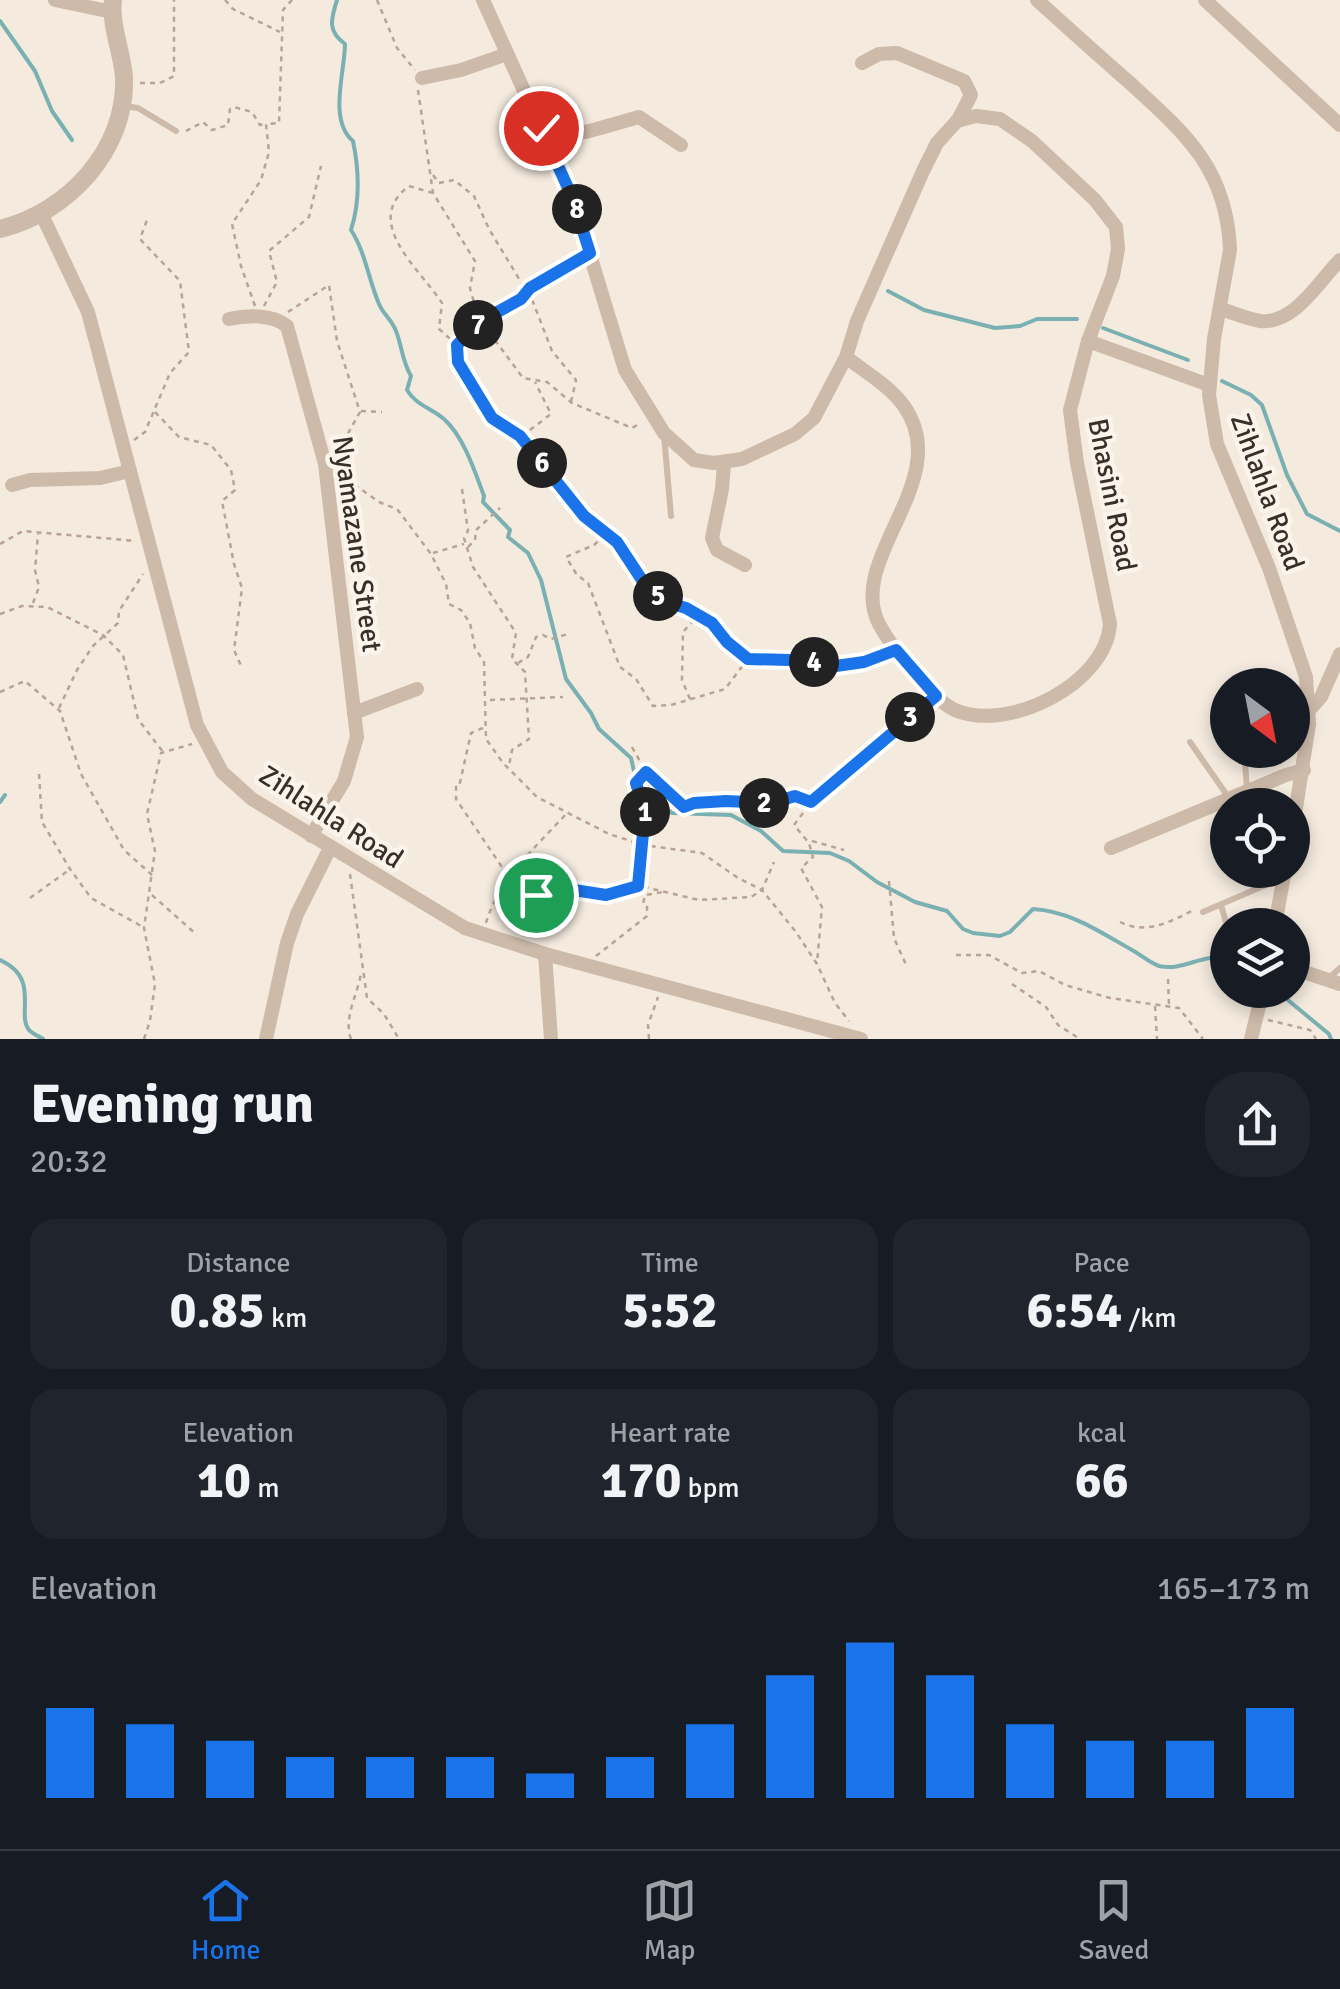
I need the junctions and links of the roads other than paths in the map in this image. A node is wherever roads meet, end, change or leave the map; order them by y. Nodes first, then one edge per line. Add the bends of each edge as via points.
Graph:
1 (55, 0) edge
2 (482, 0) edge
3 (1038, 0) edge
4 (1205, 0) edge
5 (112, 6) edge
6 (507, 54) junction
7 (862, 63) dead end
8 (422, 78) dead end
9 (122, 106) junction
10 (958, 121) junction
11 (1340, 125) edge
12 (541, 128) junction
13 (176, 131) road end
14 (681, 145) dead end
15 (42, 215) junction
16 (0, 229) edge
17 (1340, 260) edge
18 (1221, 310) junction
19 (229, 318) dead end
20 (1088, 341) junction
21 (846, 357) junction
22 (1209, 384) junction
23 (664, 433) junction
24 (724, 463) junction
25 (130, 471) junction
26 (12, 485) dead end
27 (672, 516) dead end
28 (745, 565) dead end
29 (1340, 654) edge
30 (1303, 668) edge
31 (417, 689) dead end
32 (936, 696) junction
33 (1310, 709) edge
34 (354, 712) junction
35 (1190, 742) dead end
36 (1304, 770) joint
37 (1223, 788) edge
38 (1255, 788) edge
39 (1301, 788) edge
40 (811, 802) road end
41 (1210, 806) edge
42 (310, 836) junction
43 (330, 848) junction
44 (1111, 848) dead end
45 (1254, 888) edge
46 (1220, 904) junction
47 (1203, 908) road end
48 (1221, 908) edge
49 (545, 954) junction
50 (1340, 968) edge
51 (1310, 974) edge
52 (1334, 981) edge
53 (1258, 1008) edge
54 (857, 1033) edge
55 (266, 1039) edge
56 (551, 1039) edge
57 (1251, 1039) edge

1 - 5 street
2 - 6 street
3 - 18 street, Zihlahla Road via 1203,157 1230,230
4 - 11 street
5 - 9 street
6 - 8 street
6 - 12 street
7 - 10 street via 896,53 964,82 971,95
9 - 13 lane
9 - 15 street via 113,134 84,178
10 - 20 street, Bhasini Road via 989,116 1019,130 1110,217 1119,236 1117,261
10 - 21 street via 923,171
12 - 14 street via 577,133 639,118
12 - 23 street via 573,199 618,352
15 - 16 street
15 - 25 street, Zihlahla Road via 88,312
17 - 18 street via 1280,318 1257,320
18 - 22 street, Zihlahla Road
19 - 34 street, Nyamazane Street via 284,322 295,348 324,464
20 - 22 street
20 - 32 street, Bhasini Road via 1071,425 1108,600 1106,645 1078,680 1011,714 979,717
21 - 24 street via 805,427 764,451
21 - 32 street, Bhasini Road via 898,398 913,422 919,446 914,476 872,594 879,625
22 - 30 street, Zihlahla Road via 1216,444
23 - 24 street via 694,460
23 - 27 lane
24 - 28 street via 712,538 718,550
25 - 26 street
25 - 42 street, Zihlahla Road via 204,740 242,791
29 - 33 street
31 - 34 street
32 - 40 street
34 - 42 street, Nyamazane Street via 350,767
35 - 37 lane
36 - 38 street
36 - 39 street, Zihlahla Road
41 - 44 street
42 - 43 street, Zihlahla Road
43 - 49 street, Zihlahla Road via 450,920
43 - 55 street via 287,942
45 - 46 lane
46 - 47 lane
46 - 48 lane
49 - 54 street, Zihlahla Road
49 - 56 street
50 - 52 lane
51 - 52 street
53 - 57 street

